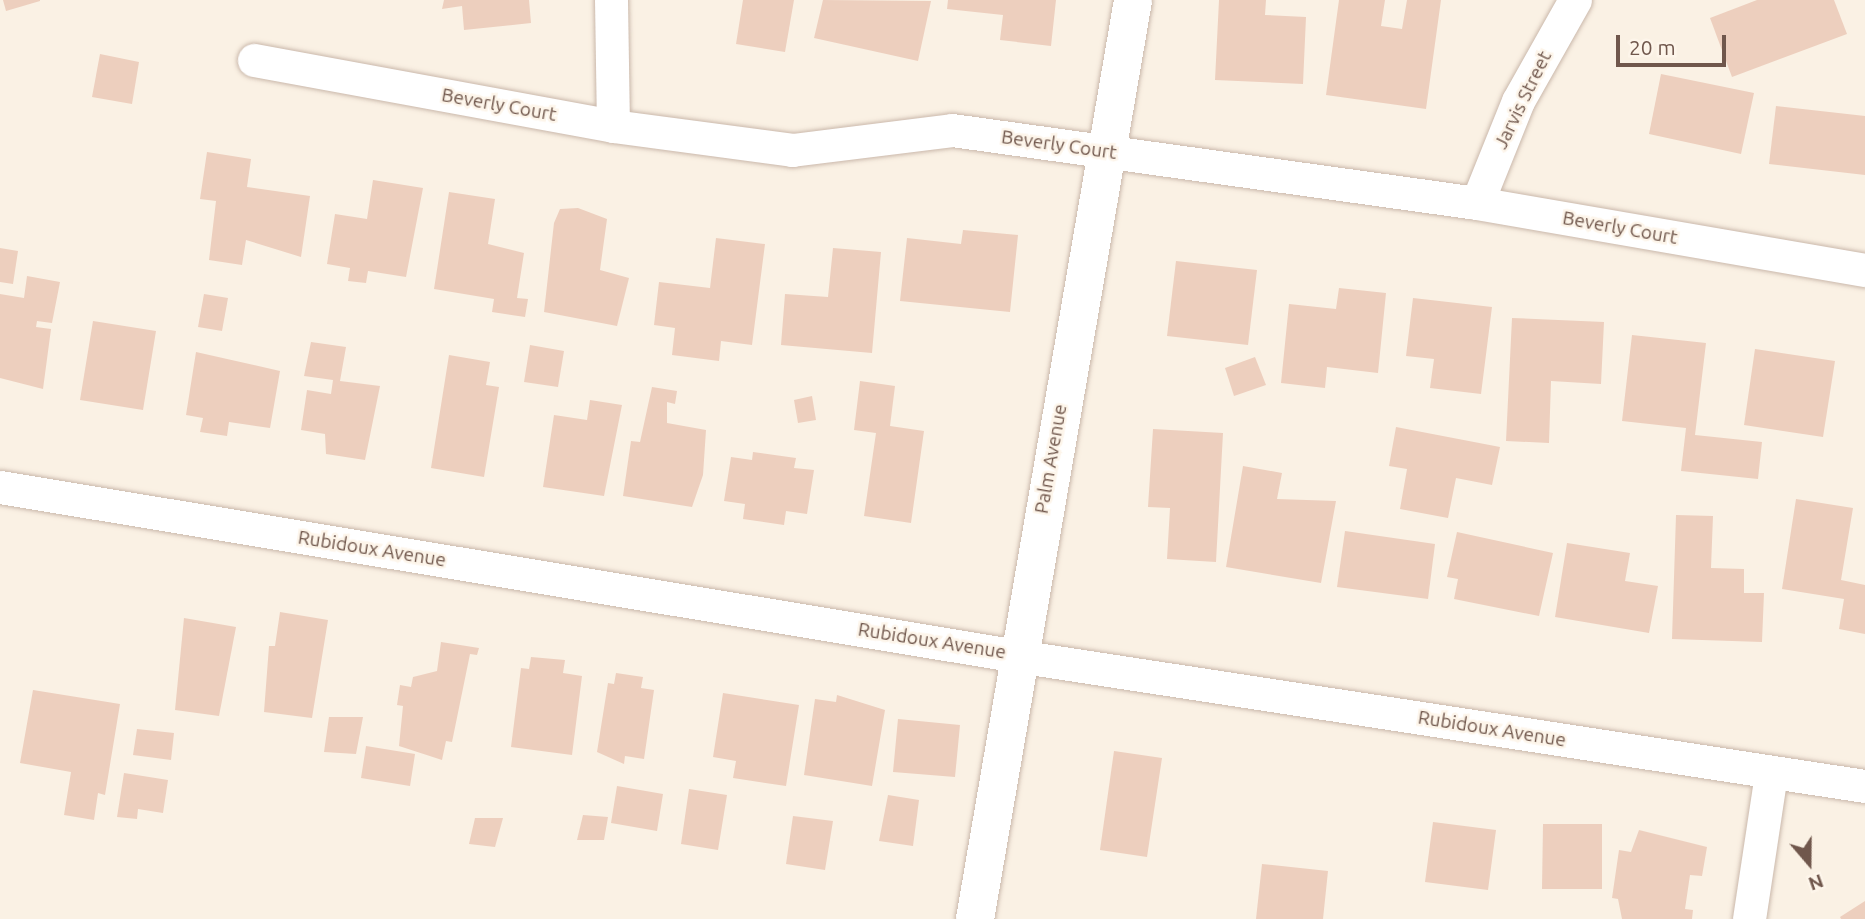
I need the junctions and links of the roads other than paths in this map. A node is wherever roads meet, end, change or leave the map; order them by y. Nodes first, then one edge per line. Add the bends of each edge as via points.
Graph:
1 (611, 0) edge
2 (1133, 0) edge
3 (1575, 0) edge
4 (254, 60) dead end
5 (613, 126) junction
6 (1106, 152) junction
7 (1476, 203) junction
8 (1865, 270) edge
9 (0, 487) edge
10 (1017, 656) junction
11 (1772, 773) junction
12 (1865, 786) edge
13 (975, 919) edge
14 (1749, 919) edge

1 - 5 street
2 - 6 street, Palm Avenue
3 - 7 street, Jarvis Street via 1518,101
4 - 5 street, Beverly Court
5 - 6 street, Beverly Court via 792,150 952,130
6 - 7 street, Beverly Court
6 - 10 street, Palm Avenue
7 - 8 street, Beverly Court
9 - 10 street, Rubidoux Avenue
10 - 11 street, Rubidoux Avenue
10 - 13 street, Palm Avenue
11 - 12 street, Rubidoux Avenue
11 - 14 street

